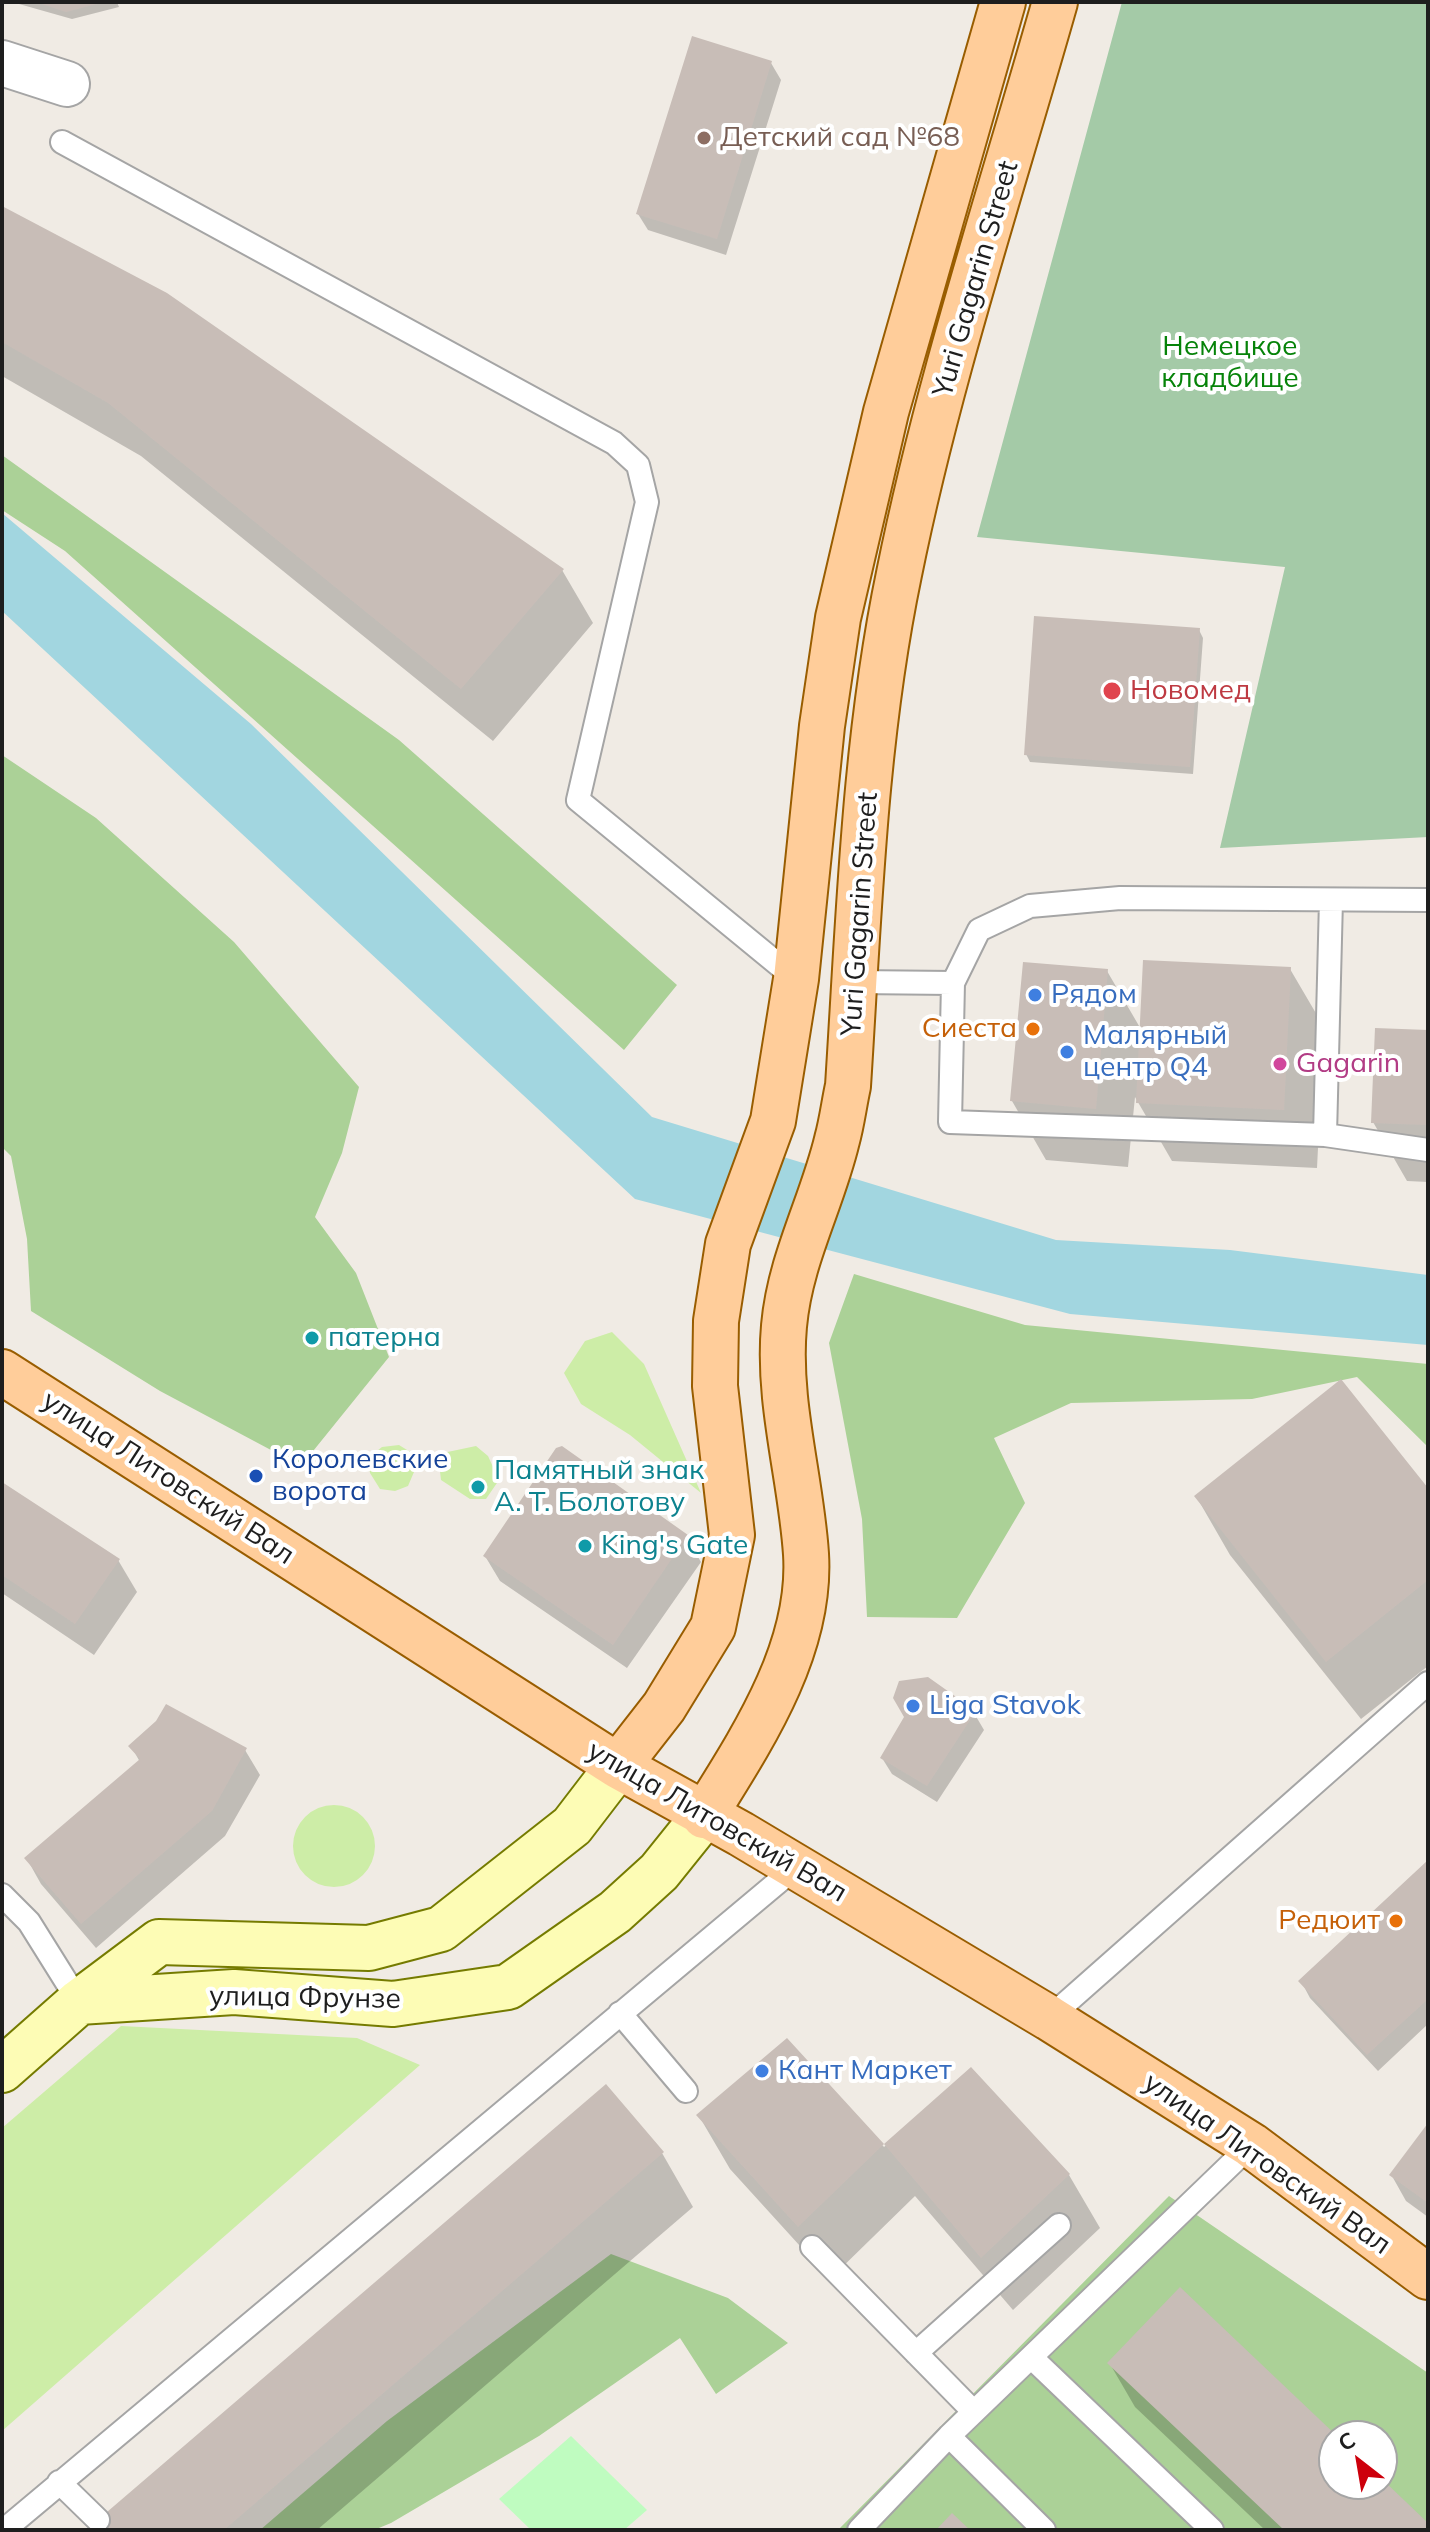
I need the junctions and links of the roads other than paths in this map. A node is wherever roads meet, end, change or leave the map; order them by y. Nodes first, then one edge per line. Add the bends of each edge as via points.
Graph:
1 (1003, 2) edge
2 (1055, 2) edge
3 (2, 63) edge
4 (67, 84) dead end
5 (62, 142) dead end
6 (1331, 900) junction
7 (1428, 900) edge
8 (796, 979) junction
9 (855, 982) junction
10 (953, 983) junction
11 (1325, 1135) junction
12 (1428, 1150) edge
13 (2, 1372) edge
14 (1428, 1683) edge
15 (618, 1766) junction
16 (704, 1816) junction
17 (796, 1867) junction
18 (2, 1895) edge
19 (79, 2002) junction
20 (620, 2013) junction
21 (1049, 2018) junction
22 (2, 2070) edge
23 (686, 2091) dead end
24 (1251, 2145) junction
25 (1059, 2225) dead end
26 (812, 2247) dead end
27 (1428, 2277) edge
28 (916, 2353) junction
29 (1032, 2358) junction
30 (974, 2412) junction
31 (949, 2436) junction
32 (59, 2482) junction
33 (98, 2520) dead end
34 (4, 2530) edge
35 (859, 2530) edge
36 (1044, 2530) edge
37 (1212, 2530) edge

1 - 8 main road, Yuri Gagarin Street via 886,412 841,603 822,726
2 - 9 main road, Yuri Gagarin Street via 932,429 899,574 873,734
3 - 4 street
5 - 8 lane via 614,443 638,465 647,502 578,800
6 - 7 lane
6 - 10 lane via 1120,898 1030,906 979,930
6 - 11 lane
8 - 15 main road, Yuri Gagarin Street via 773,1121 728,1244 716,1321 715,1386 732,1535 713,1627 664,1707
9 - 10 lane
9 - 16 main road, Yuri Gagarin Street via 848,1086 837,1142 792,1269 783,1365 806,1558 802,1600 791,1657
10 - 11 lane via 950,1122
11 - 12 lane
13 - 15 main road, улица Литовский Вал
14 - 21 lane
15 - 16 main road, улица Литовский Вал
15 - 19 main road, улица Фрунзе via 572,1826 441,1929 369,1948 159,1942
16 - 17 main road, улица Литовский Вал
16 - 19 main road, улица Фрунзе via 659,1872 615,1912 508,1987 393,2004 234,1992
17 - 20 lane
17 - 21 main road, улица Литовский Вал
18 - 19 lane via 29,1922
19 - 22 main road, улица Фрунзе
20 - 23 lane
20 - 32 lane
21 - 24 main road, улица Литовский Вал
24 - 27 main road, улица Литовский Вал
24 - 29 lane
25 - 28 lane
26 - 28 lane
28 - 30 lane
29 - 30 lane
29 - 37 lane
30 - 31 lane
31 - 35 lane
31 - 36 lane
32 - 33 lane
32 - 34 lane

